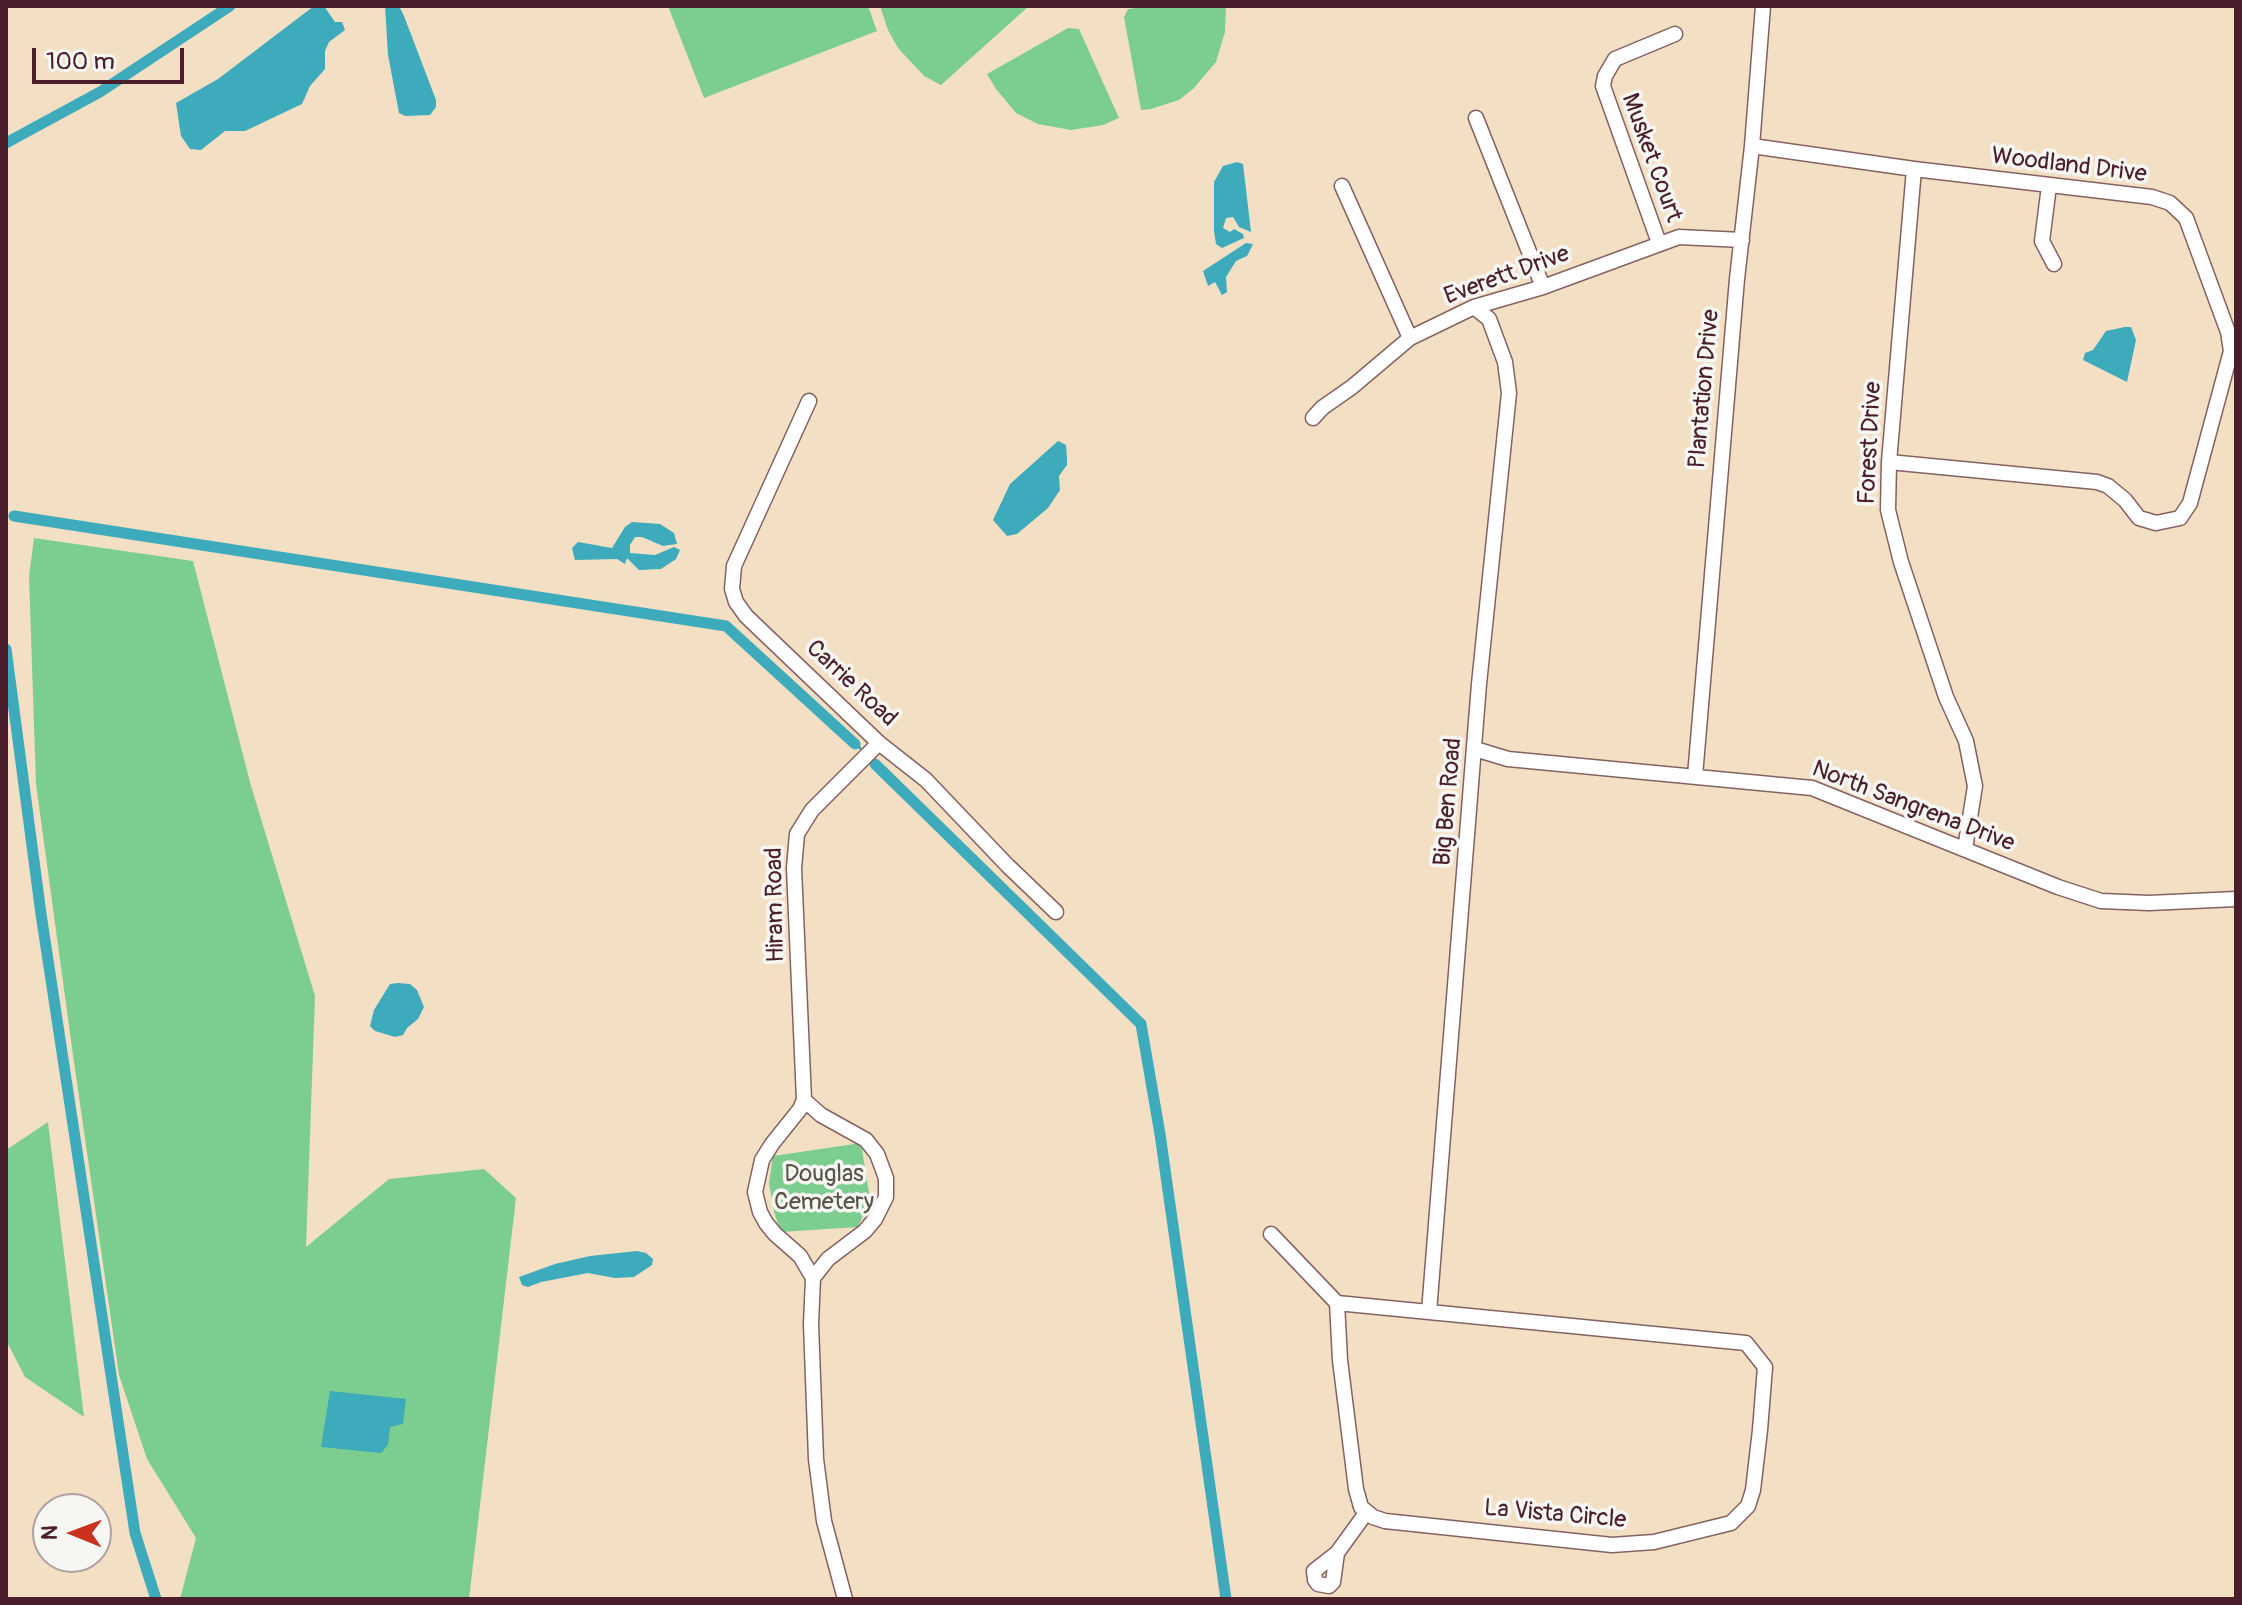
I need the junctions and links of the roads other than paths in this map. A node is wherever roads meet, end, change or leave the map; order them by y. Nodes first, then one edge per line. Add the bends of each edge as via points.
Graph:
1 (1763, 6) edge
2 (1675, 34) dead end
3 (1476, 118) dead end
4 (1752, 146) junction
5 (1914, 169) junction
6 (1342, 186) dead end
7 (2049, 186) junction
8 (1742, 240) junction
9 (1659, 243) junction
10 (2054, 264) dead end
11 (1543, 287) junction
12 (1474, 307) junction
13 (1410, 338) junction
14 (809, 401) dead end
15 (1313, 418) dead end
16 (1889, 462) junction
17 (879, 743) junction
18 (1475, 749) junction
19 (1695, 776) junction
20 (1965, 849) junction
21 (2236, 899) edge
22 (1056, 912) dead end
23 (804, 1100) junction
24 (1271, 1234) dead end
25 (813, 1278) junction
26 (1337, 1303) junction
27 (1429, 1312) junction
28 (1366, 1513) junction
29 (1337, 1553) dead end
30 (845, 1599) edge

1 - 4 street, Plantation Drive
2 - 9 street, Musket Court via 1615,59 1603,86
3 - 11 street
4 - 5 street, Woodland Drive
4 - 8 street, Plantation Drive
5 - 7 street, Woodland Drive
5 - 16 street, Forest Drive
6 - 13 street
7 - 10 street via 2042,241
7 - 16 street, Woodland Drive via 2152,197 2170,203 2186,218 2231,351 2190,503 2180,518 2156,523 2139,518 2116,493 2097,482
8 - 9 street, Everett Drive via 1679,237
8 - 19 street, Plantation Drive
9 - 11 street, Everett Drive
11 - 12 street, Everett Drive
12 - 13 street, Everett Drive
12 - 18 street, Big Ben Road via 1489,319 1505,362 1509,393
13 - 15 street, Everett Drive
14 - 17 street, Carrie Road via 734,566 732,589 746,616
16 - 20 street, Forest Drive via 1888,510 1894,541 1966,741 1975,786
17 - 22 street, Carrie Road via 926,780
17 - 23 street, Hiram Road via 820,800 797,834
18 - 19 street, North Sangrena Drive via 1508,759
18 - 27 street, Big Ben Road
19 - 20 street, North Sangrena Drive via 1812,788
20 - 21 street, North Sangrena Drive via 2101,901
23 - 25 street via 762,1160 755,1192 766,1223 800,1256
23 - 25 street via 866,1140 886,1178 886,1197 875,1219
24 - 26 street
25 - 30 street via 816,1459 824,1521
26 - 27 street, La Vista Circle
26 - 28 street via 1357,1498
27 - 28 street, La Vista Circle via 1746,1343 1765,1367 1748,1506 1731,1523 1654,1542 1612,1545 1385,1521
28 - 29 street

